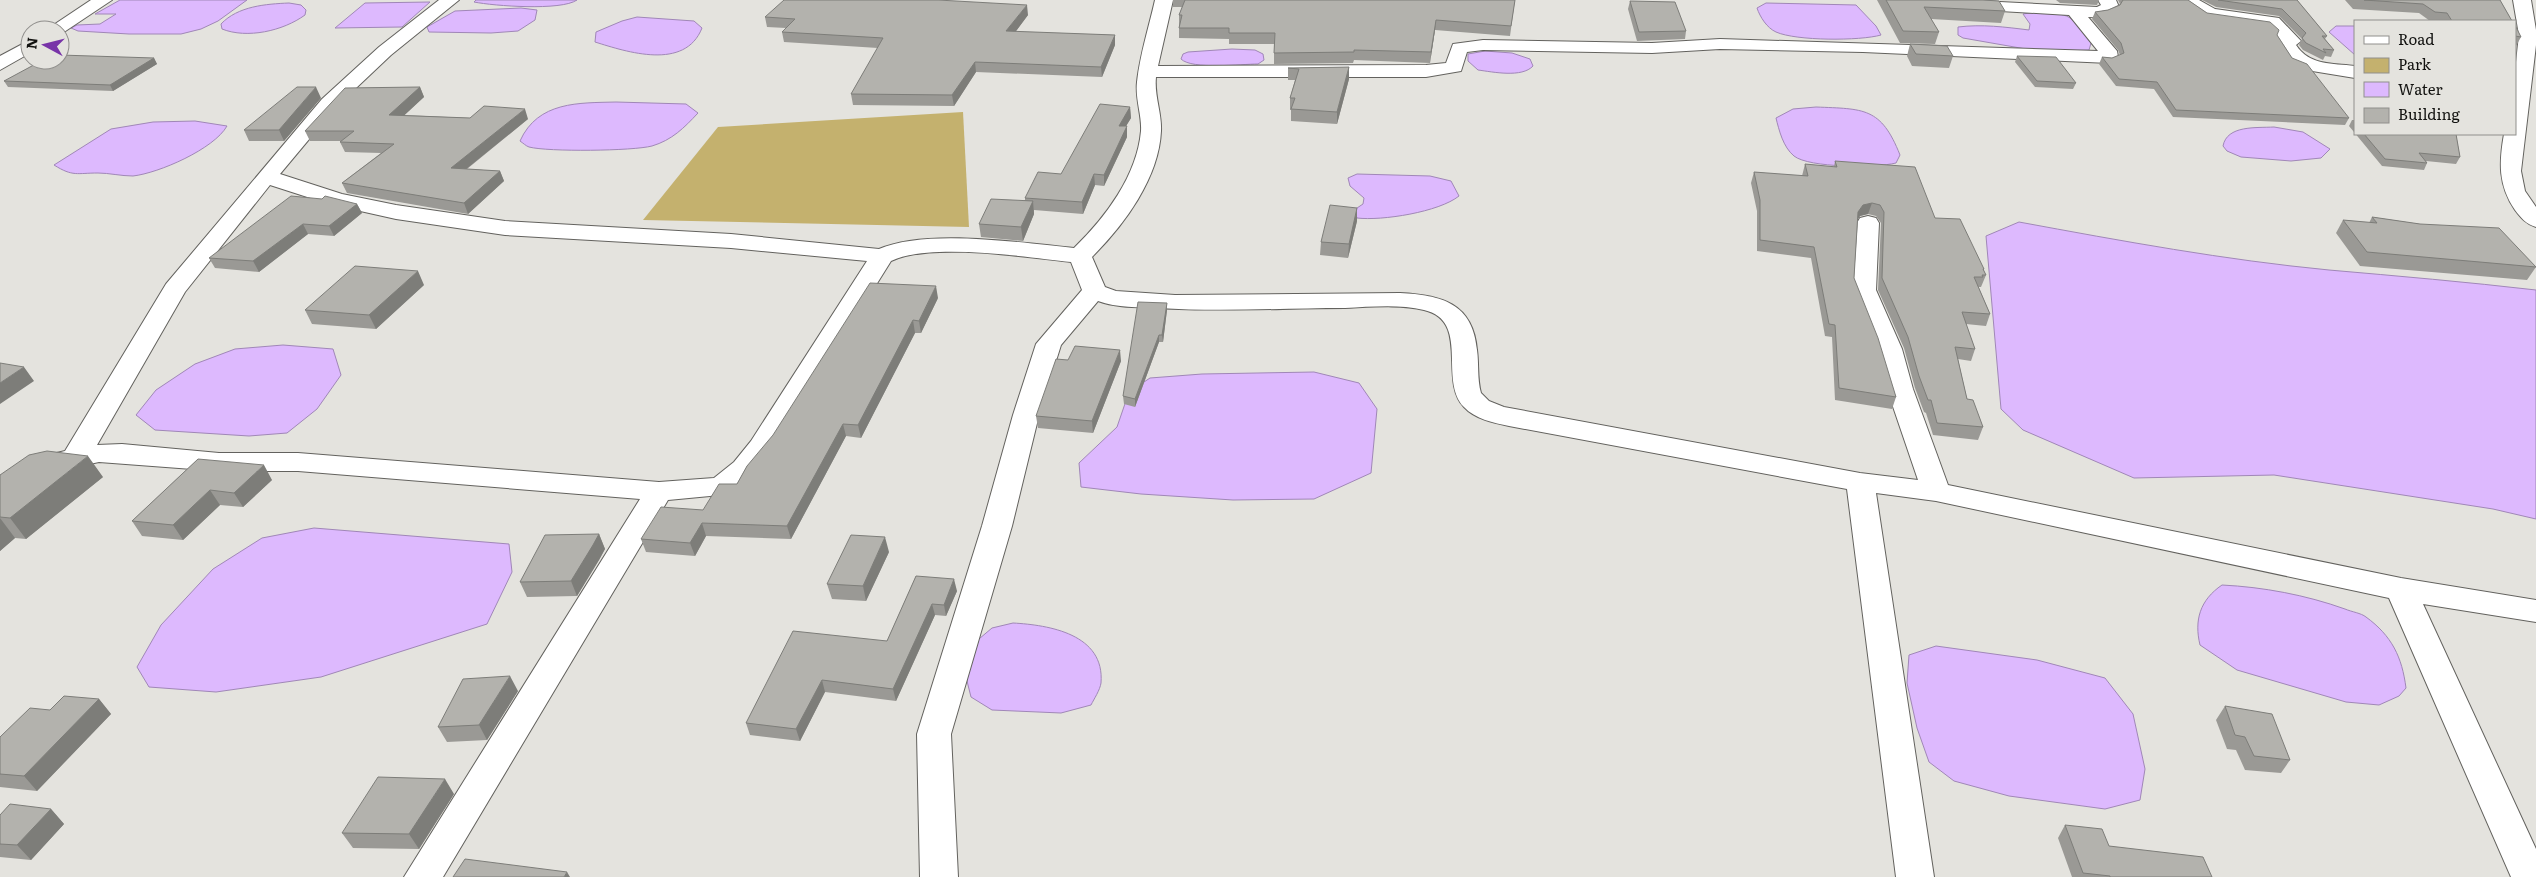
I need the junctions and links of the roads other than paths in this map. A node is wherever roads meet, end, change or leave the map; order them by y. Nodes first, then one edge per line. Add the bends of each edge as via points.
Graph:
1 (103, 0) edge
2 (450, 0) edge
3 (1164, 0) edge
4 (2107, 0) edge
5 (2187, 0) edge
6 (2522, 0) edge
7 (1966, 4) edge
8 (2075, 12) junction
9 (70, 21) edge
10 (2532, 35) edge
11 (20, 51) edge
12 (0, 64) edge
13 (1149, 72) junction
14 (2354, 72) edge
15 (2518, 100) edge
16 (2516, 122) edge
17 (2515, 135) edge
18 (266, 177) junction
19 (2536, 220) edge
20 (1868, 223) dead end
21 (882, 256) junction
22 (1080, 256) junction
23 (1094, 291) junction
24 (76, 457) junction
25 (1860, 482) junction
26 (4, 484) edge
27 (659, 491) junction
28 (1936, 492) junction
29 (2401, 589) junction
30 (2536, 611) edge
31 (423, 877) edge
32 (939, 877) edge
33 (1915, 877) edge
34 (2530, 877) edge

1 - 9 street
2 - 18 street via 385,51 329,103
3 - 13 street
4 - 8 street via 2110,7 2099,12
5 - 14 street via 2210,14 2273,22 2292,41 2284,41 2297,60
6 - 10 street
7 - 8 street
8 - 13 street via 2108,51 2109,57 1720,44 1652,48 1483,44 1459,48 1454,67 1426,72
10 - 15 street
11 - 12 street
13 - 22 street via 1146,95 1152,130 1148,152 1140,173 1120,205 1096,241
15 - 16 street
17 - 19 street via 2510,179 2518,199
18 - 21 street via 337,199 396,212 505,228 731,240
18 - 24 street via 174,289
20 - 28 street via 1864,290 1889,348
21 - 22 street via 900,248 931,245
21 - 27 street via 761,447 744,468 721,488
22 - 23 street
23 - 25 street via 1112,298 1175,302 1408,300 1435,305 1452,314 1462,330 1465,386 1472,400 1489,412
23 - 32 street via 1049,344 934,734
24 - 26 street via 34,467
24 - 27 street via 122,453 219,462 298,462
25 - 28 street
25 - 33 street
27 - 31 street
28 - 29 street
29 - 30 street
29 - 34 street

